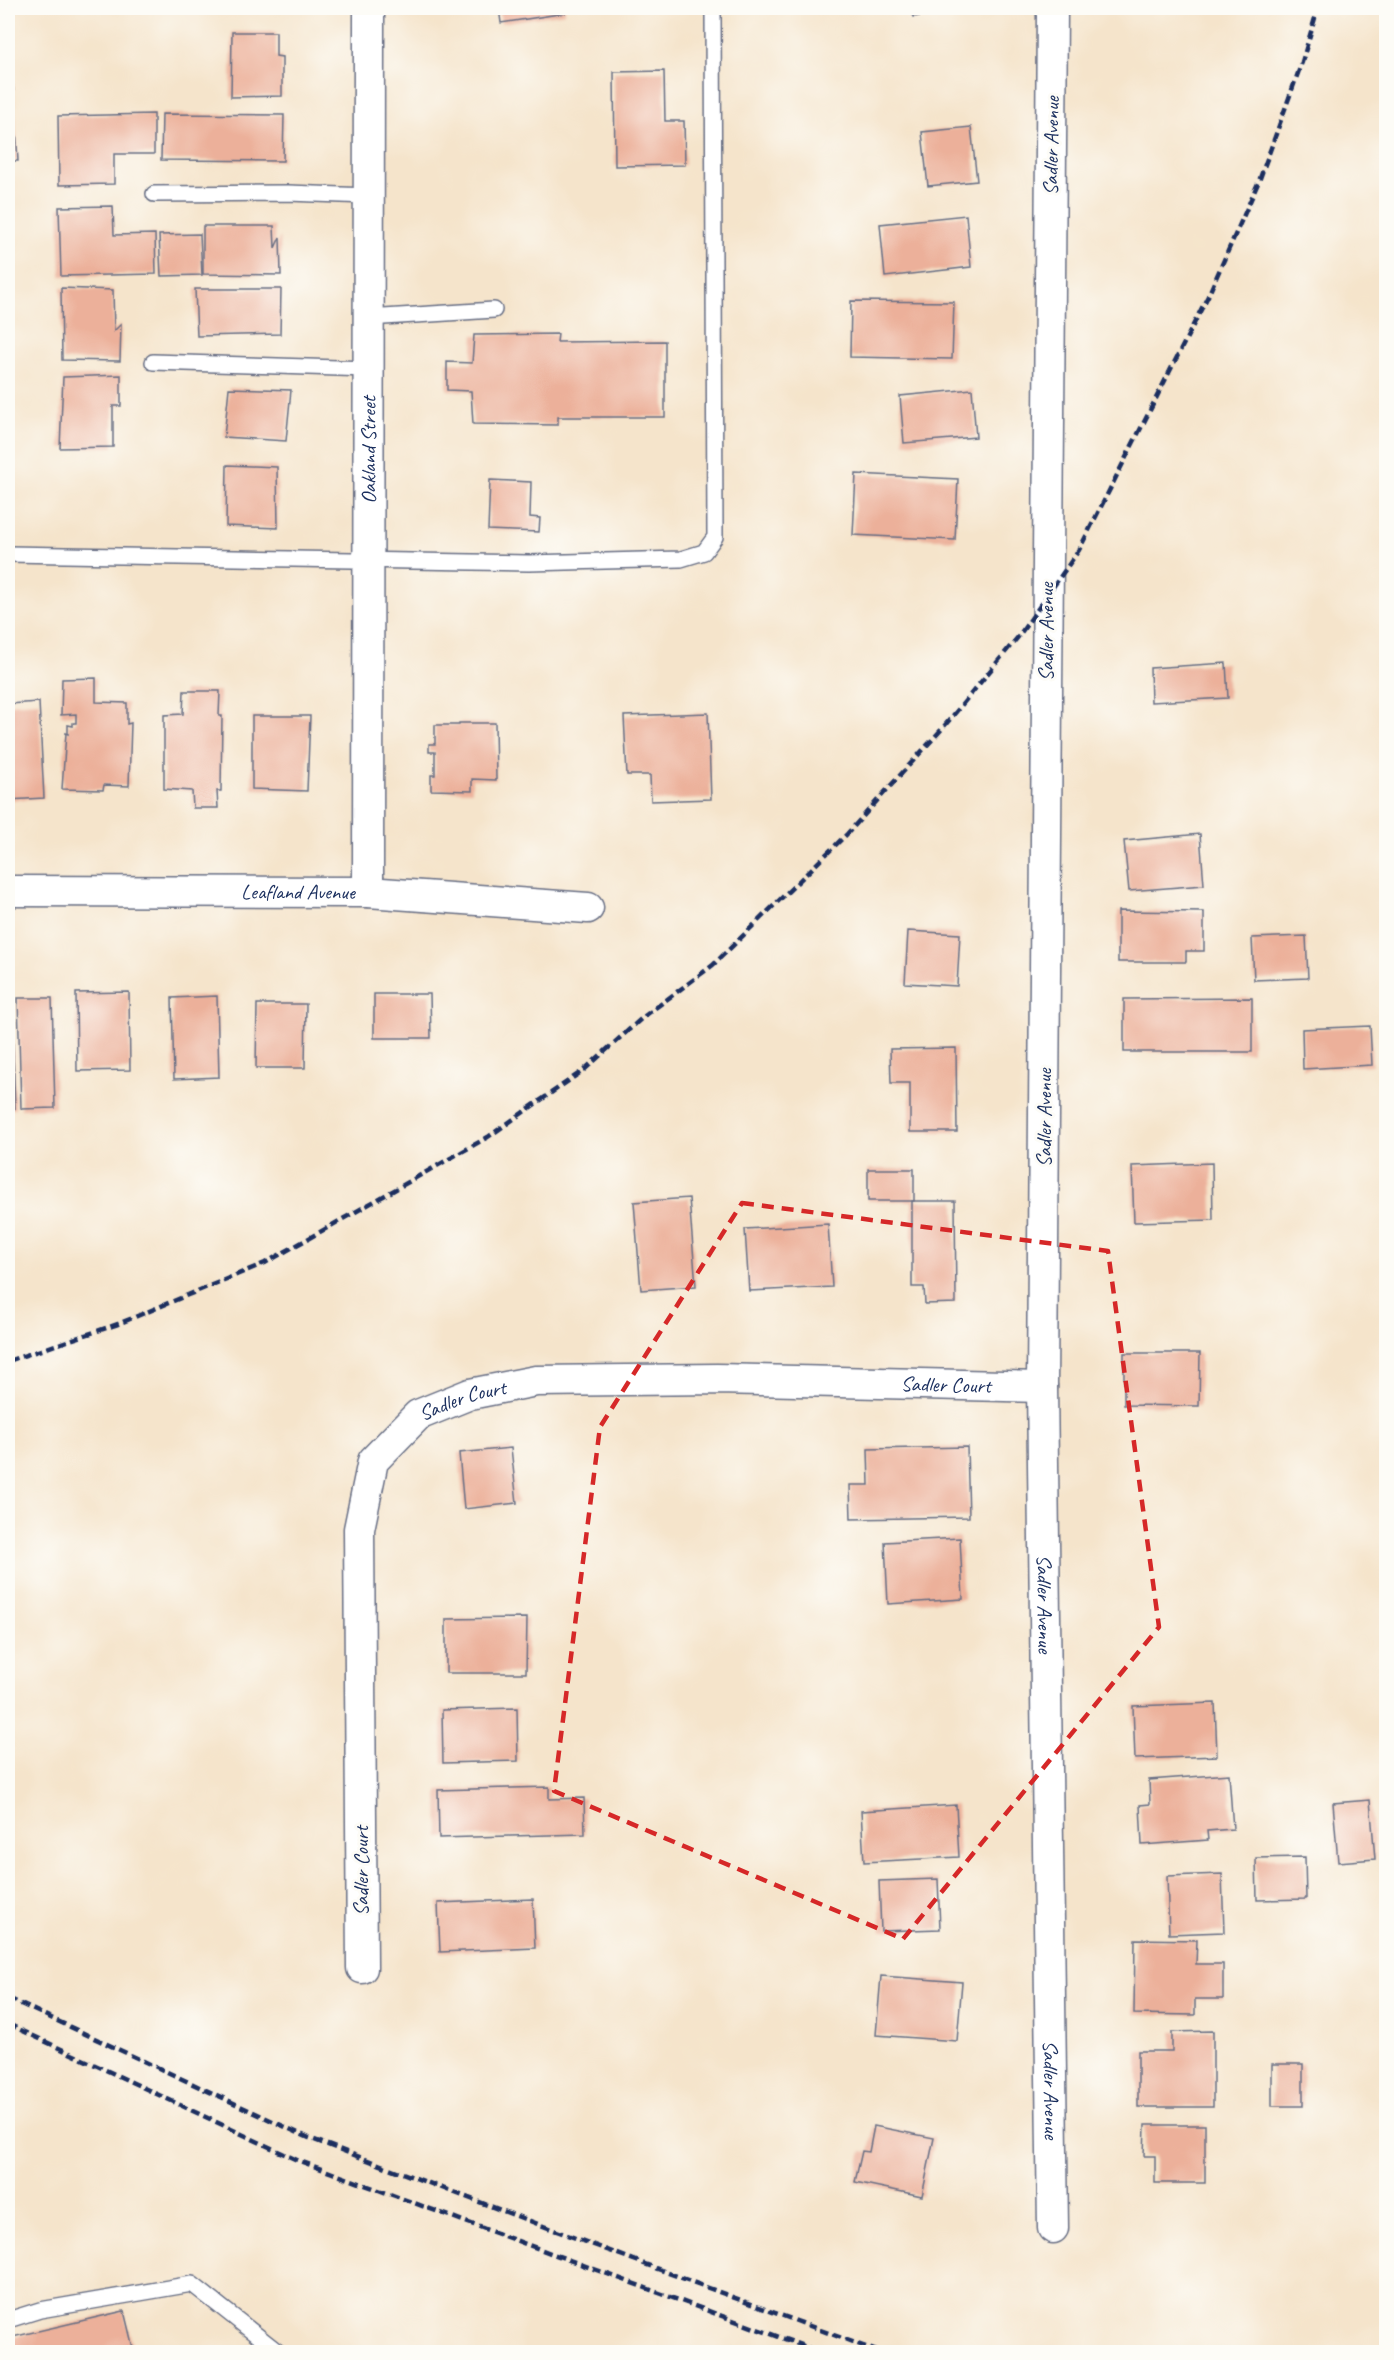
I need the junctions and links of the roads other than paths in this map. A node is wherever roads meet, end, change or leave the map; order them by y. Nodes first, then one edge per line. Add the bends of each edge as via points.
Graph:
1 (369, 8) edge
2 (713, 8) edge
3 (1052, 8) edge
4 (154, 194) dead end
5 (368, 196) junction
6 (494, 310) dead end
7 (368, 318) junction
8 (153, 362) dead end
9 (368, 369) junction
10 (8, 554) edge
11 (368, 561) junction
12 (8, 891) edge
13 (368, 892) junction
14 (588, 908) dead end
15 (1042, 1388) junction
16 (362, 1968) dead end
17 (1053, 2228) dead end
18 (8, 2320) edge
19 (278, 2352) edge

1 - 5 street, Oakland Street
2 - 11 lane via 715,537 704,552 681,559 529,563
3 - 15 street, Sadler Avenue
4 - 5 lane
5 - 7 street, Oakland Street
6 - 7 lane
7 - 9 street, Oakland Street
8 - 9 lane
9 - 11 street, Oakland Street
10 - 11 lane
11 - 13 street, Oakland Street
12 - 13 street, Leafland Avenue
13 - 14 street, Leafland Avenue
15 - 16 street, Sadler Court via 717,1379 536,1381 470,1394 418,1415 373,1461 359,1529
15 - 17 street, Sadler Avenue
18 - 19 lane via 40,2310 192,2284

